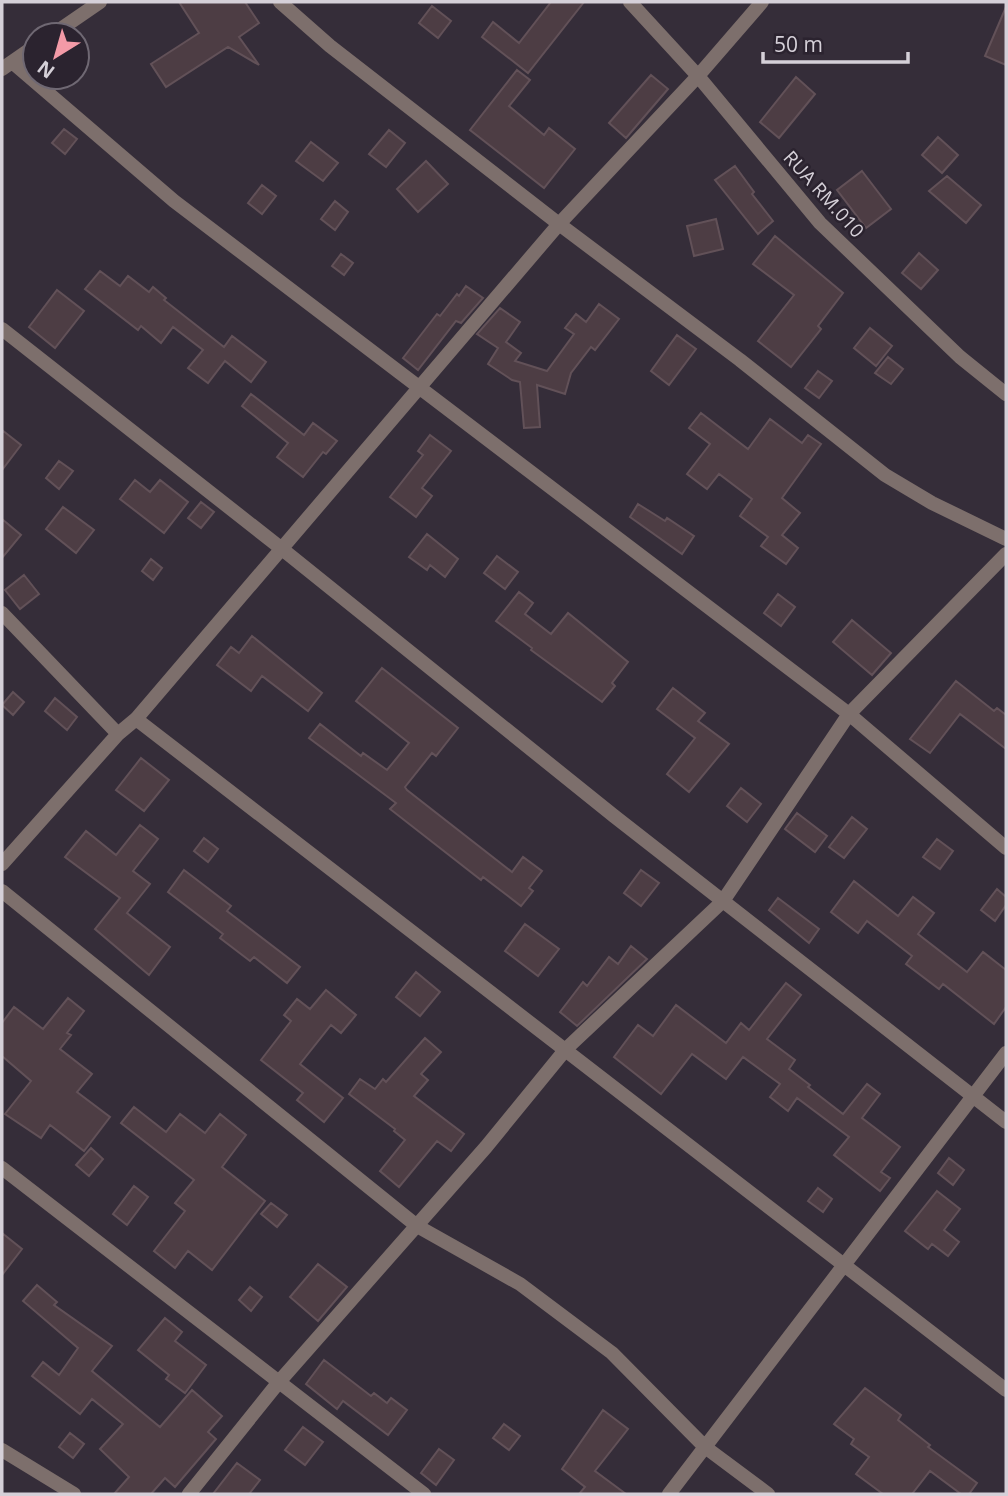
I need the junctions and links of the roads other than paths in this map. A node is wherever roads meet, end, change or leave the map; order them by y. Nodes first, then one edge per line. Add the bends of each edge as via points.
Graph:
1 (100, 2) edge
2 (280, 2) edge
3 (630, 2) edge
4 (762, 2) edge
5 (72, 21) edge
6 (7, 66) edge
7 (698, 76) junction
8 (559, 224) junction
9 (2, 329) edge
10 (418, 387) junction
11 (1006, 394) edge
12 (1006, 539) edge
13 (282, 549) junction
14 (1006, 554) edge
15 (2, 613) edge
16 (849, 714) junction
17 (136, 719) junction
18 (118, 734) junction
19 (1006, 848) edge
20 (2, 864) edge
21 (2, 891) edge
22 (723, 901) junction
23 (566, 1049) junction
24 (1006, 1053) edge
25 (973, 1096) junction
26 (1006, 1122) edge
27 (2, 1168) edge
28 (417, 1226) junction
29 (844, 1264) junction
30 (278, 1383) junction
31 (1006, 1390) edge
32 (705, 1447) junction
33 (2, 1450) edge
34 (74, 1494) edge
35 (189, 1494) edge
36 (424, 1494) edge
37 (669, 1494) edge
38 (768, 1494) edge

1 - 5 street
2 - 8 street
3 - 7 street, RUA RM.010
4 - 7 street
6 - 10 street via 174,201
7 - 8 street
7 - 11 street, RUA RM.010 via 820,223 960,357
8 - 10 street
8 - 12 street via 885,475
9 - 13 street
10 - 13 street
10 - 16 street
13 - 17 street
13 - 22 street
14 - 16 street
15 - 18 street
16 - 19 street
16 - 22 street
17 - 18 street
17 - 23 street
18 - 20 street
21 - 28 street
22 - 23 street
22 - 25 street
23 - 28 street
23 - 29 street
24 - 25 street
25 - 26 street
25 - 29 street
27 - 30 street
28 - 30 street
28 - 32 street via 520,1284 612,1353
29 - 31 street
29 - 32 street
30 - 35 street
30 - 36 street
32 - 37 street
32 - 38 street
33 - 34 street

